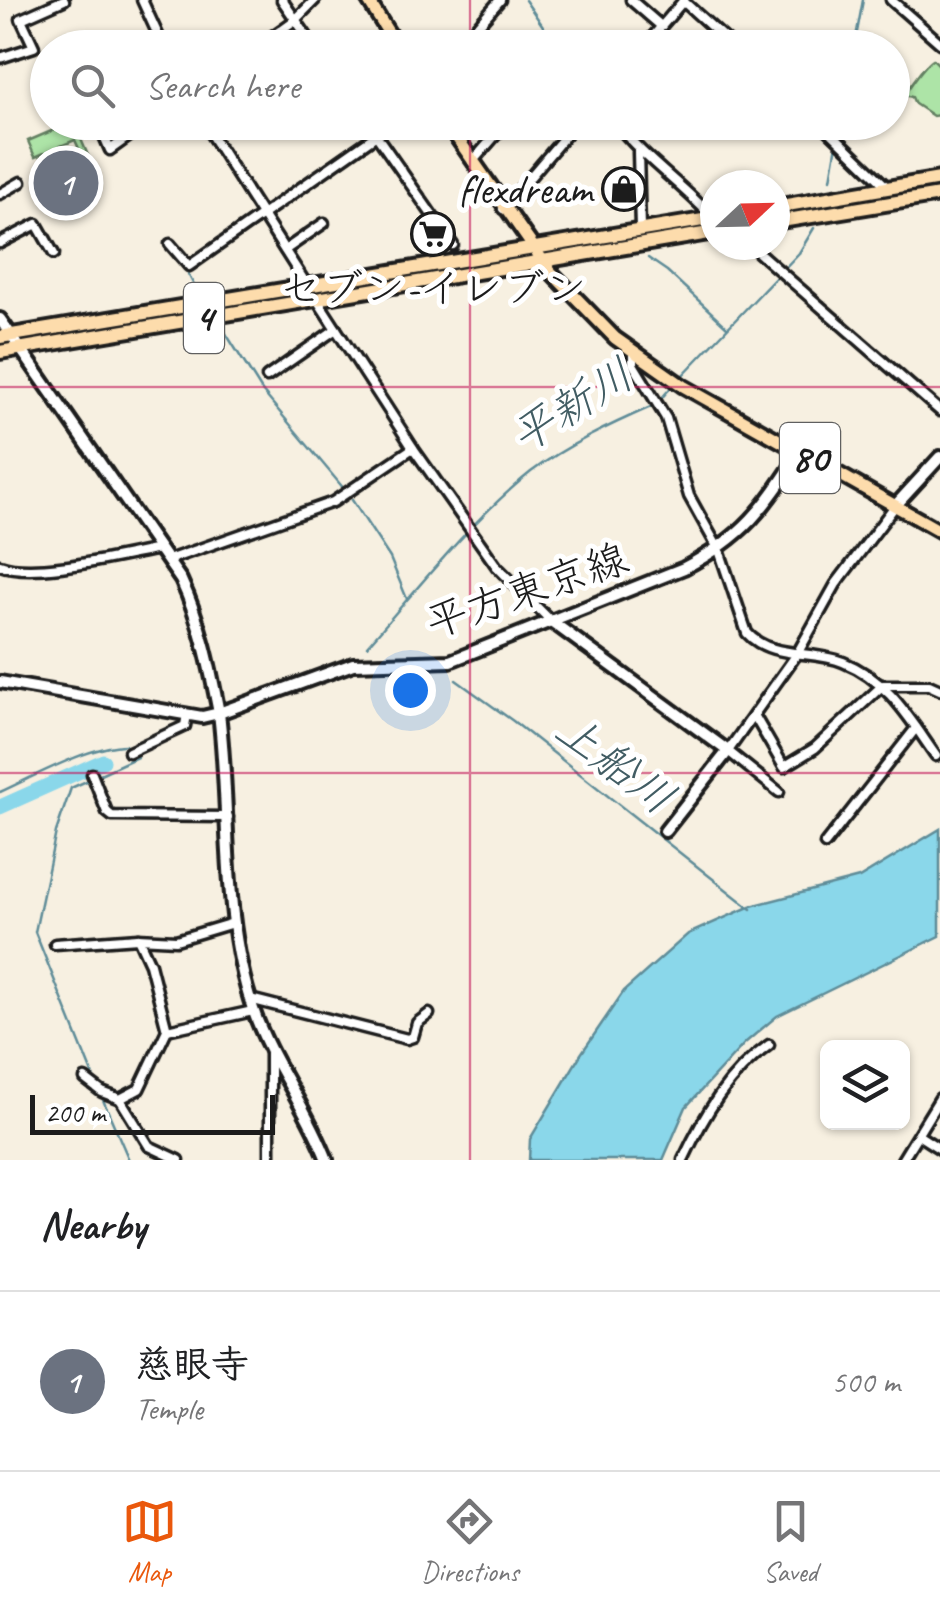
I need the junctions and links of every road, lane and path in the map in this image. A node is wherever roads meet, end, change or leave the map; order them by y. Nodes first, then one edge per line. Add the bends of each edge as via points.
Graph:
1 (64, 0) edge
2 (142, 0) edge
3 (282, 0) edge
4 (315, 0) edge
5 (368, 0) edge
6 (500, 0) edge
7 (631, 0) edge
8 (891, 0) edge
9 (683, 1) edge
10 (296, 20) junction
11 (661, 26) junction
12 (156, 30) edge
13 (282, 30) edge
14 (303, 30) edge
15 (387, 30) edge
16 (474, 30) edge
17 (658, 30) edge
18 (715, 30) edge
19 (30, 38) edge
20 (940, 43) edge
21 (30, 48) edge
22 (0, 58) edge
23 (106, 140) edge
24 (124, 140) edge
25 (214, 140) edge
26 (367, 140) edge
27 (379, 140) edge
28 (458, 140) edge
29 (491, 140) edge
30 (562, 140) edge
31 (628, 140) edge
32 (840, 140) edge
33 (638, 152) junction
34 (472, 162) junction
35 (940, 179) edge
36 (21, 182) dead end
37 (888, 188) junction
38 (0, 194) edge
39 (940, 195) edge
40 (700, 204) edge
41 (790, 204) edge
42 (504, 209) junction
43 (262, 215) junction
44 (790, 220) edge
45 (324, 223) dead end
46 (700, 224) edge
47 (700, 226) edge
48 (640, 230) junction
49 (0, 243) edge
50 (170, 244) dead end
51 (453, 246) dead end
52 (532, 248) junction
53 (285, 250) junction
54 (54, 254) dead end
55 (767, 260) edge
56 (542, 262) junction
57 (308, 286) junction
58 (317, 299) junction
59 (0, 320) edge
60 (336, 329) junction
61 (6, 336) edge
62 (21, 348) junction
63 (0, 352) edge
64 (633, 352) junction
65 (267, 377) dead end
66 (940, 411) edge
67 (413, 448) junction
68 (800, 453) junction
69 (940, 456) edge
70 (895, 506) junction
71 (940, 531) edge
72 (160, 549) junction
73 (719, 550) junction
74 (168, 560) junction
75 (0, 565) edge
76 (551, 621) junction
77 (797, 654) junction
78 (0, 682) edge
79 (882, 685) junction
80 (940, 690) edge
81 (186, 714) junction
82 (219, 714) junction
83 (754, 715) junction
84 (916, 728) junction
85 (728, 751) junction
86 (129, 752) dead end
87 (936, 756) dead end
88 (92, 774) dead end
89 (779, 792) dead end
90 (228, 817) junction
91 (665, 831) dead end
92 (825, 844) dead end
93 (232, 924) junction
94 (138, 938) junction
95 (54, 944) dead end
96 (252, 1005) junction
97 (429, 1014) dead end
98 (167, 1030) junction
99 (769, 1044) dead end
100 (270, 1050) junction
101 (85, 1079) dead end
102 (120, 1098) junction
103 (940, 1098) edge
104 (918, 1135) junction
105 (940, 1149) edge
106 (179, 1160) edge
107 (270, 1160) edge
108 (327, 1160) edge
109 (683, 1160) edge
110 (902, 1160) edge

1 - 19 street via 21,19
2 - 12 street
3 - 10 street
4 - 10 street
5 - 15 main road
6 - 16 street
7 - 11 street
8 - 20 street
9 - 11 street
9 - 18 street
10 - 13 street
10 - 14 street
11 - 17 street
21 - 22 street
23 - 24 street via 110,150
25 - 43 street
26 - 43 street
27 - 51 street
28 - 34 main road, 80
29 - 34 street
30 - 42 street
31 - 33 street
32 - 37 street
33 - 40 street
33 - 48 street
34 - 42 main road, 80
35 - 37 highway
36 - 38 street
37 - 41 highway
39 - 44 highway
42 - 52 main road, 80
43 - 50 street via 189,266
43 - 53 street
45 - 53 street
46 - 48 highway, 4
47 - 56 highway, 4
48 - 52 highway, 4
49 - 54 street via 37,224
52 - 56 main road, 80
52 - 57 highway, 4
53 - 57 street
55 - 66 street
56 - 58 highway, 4
56 - 64 main road, 80
57 - 58 street
57 - 61 highway, 4
58 - 60 street
58 - 62 highway, 4
59 - 61 main road
60 - 65 street
60 - 67 street
61 - 62 main road
62 - 63 highway, 4
62 - 72 main road
64 - 68 main road, 80
64 - 73 street via 633,364 660,405 693,506
67 - 74 street via 333,502
67 - 76 street via 497,567
68 - 70 main road, 80
68 - 73 main road, 平方東京線 via 747,527
69 - 70 main road
70 - 71 main road, 80
70 - 77 street via 836,584
72 - 74 main road
72 - 75 street via 89,563 13,570
73 - 76 main road, 平方東京線
73 - 77 street via 746,633 754,642
74 - 82 main road via 193,606
76 - 82 main road, 平方東京線 via 444,662 352,664
76 - 85 main road
77 - 79 street via 838,660
77 - 83 street
78 - 81 main road
79 - 80 street
79 - 83 street via 815,748 784,766
79 - 84 street
81 - 82 main road
81 - 86 street via 185,726
82 - 90 main road
83 - 85 street
84 - 87 street
84 - 92 street
85 - 89 street
85 - 91 main road
88 - 90 street via 112,816
90 - 93 main road
93 - 94 street via 176,940
93 - 96 main road
94 - 95 street
94 - 98 street
96 - 97 street via 407,1039
96 - 98 street
96 - 100 main road
98 - 102 street via 138,1089
99 - 109 street via 716,1098
100 - 107 street
100 - 108 main road
101 - 102 street
102 - 106 street via 148,1146
103 - 104 street
104 - 105 street
104 - 110 street

